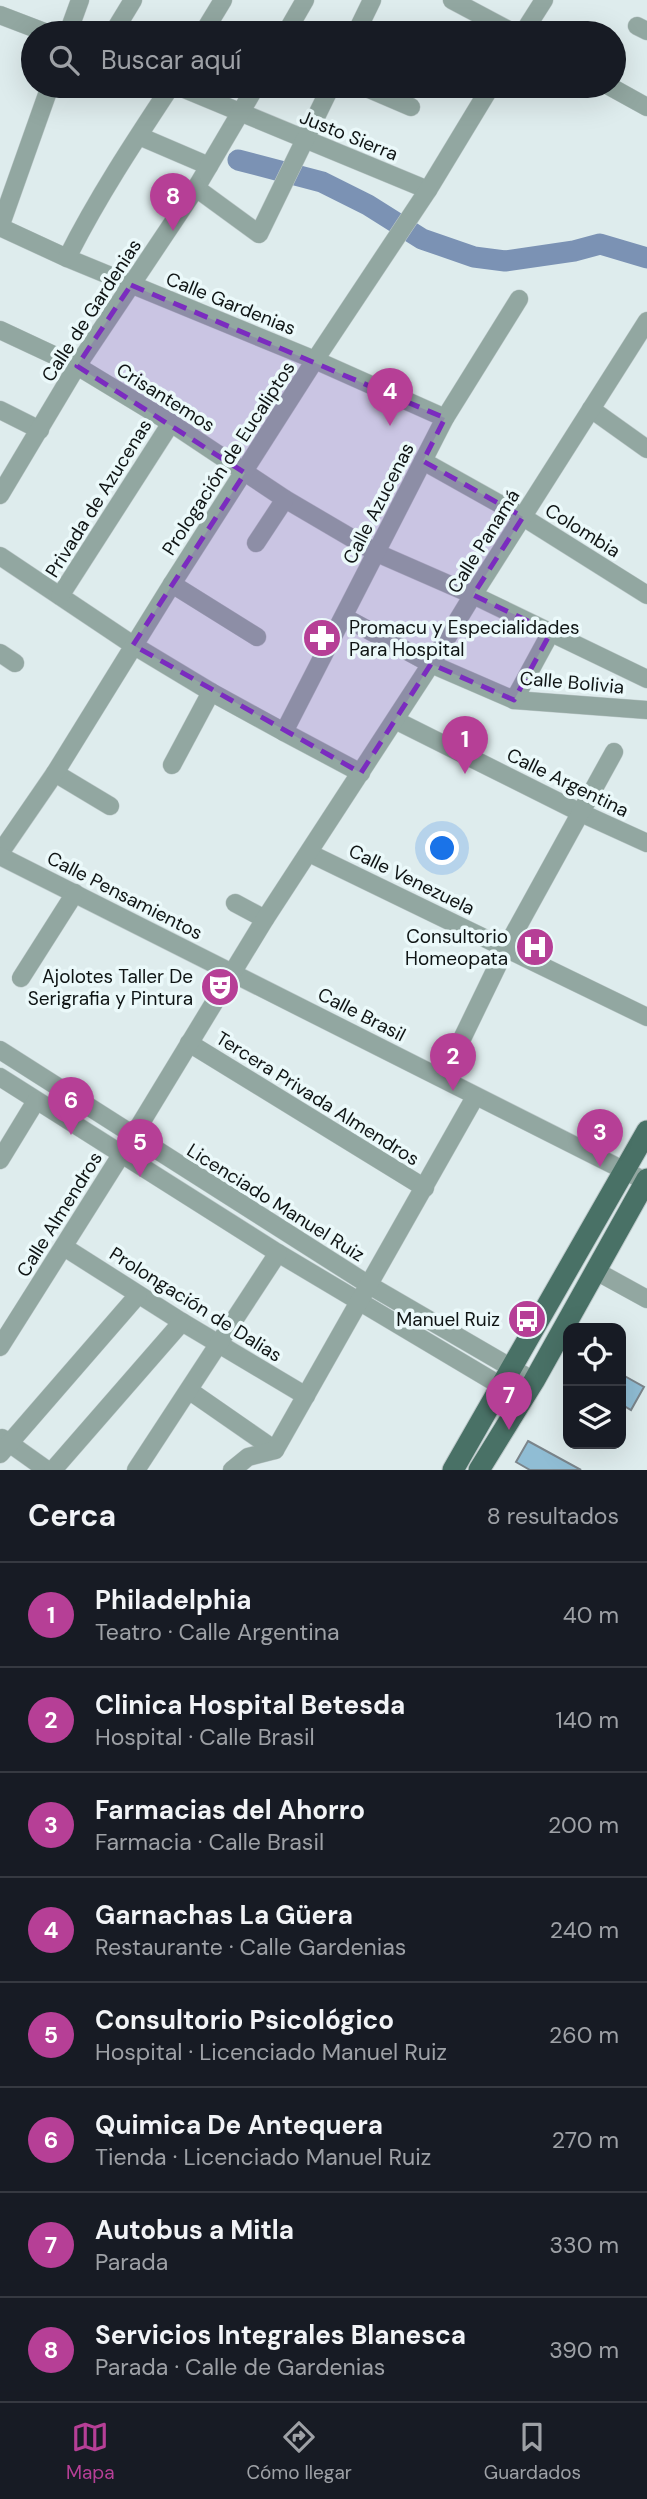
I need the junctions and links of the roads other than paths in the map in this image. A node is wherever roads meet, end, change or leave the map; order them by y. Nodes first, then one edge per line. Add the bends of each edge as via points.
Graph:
1 (80, 0) edge
2 (133, 0) edge
3 (223, 0) edge
4 (305, 0) edge
5 (372, 0) edge
6 (452, 0) edge
7 (544, 0) edge
8 (0, 15) edge
9 (72, 21) edge
10 (120, 21) edge
11 (210, 21) edge
12 (293, 21) edge
13 (363, 21) edge
14 (491, 21) edge
15 (531, 21) edge
16 (21, 23) edge
17 (626, 95) edge
18 (46, 98) edge
19 (163, 98) edge
20 (205, 98) edge
21 (249, 98) edge
22 (326, 98) edge
23 (390, 98) edge
24 (484, 98) edge
25 (411, 107) dead end
26 (647, 107) edge
27 (240, 113) junction
28 (139, 136) junction
29 (306, 141) junction
30 (209, 166) junction
31 (196, 188) junction
32 (428, 190) junction
33 (0, 227) edge
34 (67, 258) junction
35 (131, 285) junction
36 (519, 299) dead end
37 (647, 321) edge
38 (0, 330) edge
39 (315, 360) junction
40 (78, 366) junction
41 (0, 410) edge
42 (591, 410) junction
43 (445, 418) junction
44 (171, 423) junction
45 (40, 430) junction
46 (647, 449) edge
47 (423, 461) junction
48 (245, 473) junction
49 (0, 495) edge
50 (285, 499) junction
51 (523, 517) junction
52 (256, 543) dead end
53 (377, 553) junction
54 (0, 556) edge
55 (172, 584) junction
56 (473, 595) junction
57 (647, 595) edge
58 (60, 596) junction
59 (344, 617) junction
60 (551, 632) junction
61 (257, 637) dead end
62 (133, 645) junction
63 (0, 653) edge
64 (15, 663) dead end
65 (431, 664) junction
66 (647, 679) edge
67 (211, 692) junction
68 (514, 700) junction
69 (647, 709) edge
70 (395, 720) junction
71 (284, 732) junction
72 (614, 752) dead end
73 (172, 765) dead end
74 (361, 772) junction
75 (55, 773) junction
76 (110, 806) dead end
77 (579, 812) junction
78 (647, 843) edge
79 (309, 853) junction
80 (0, 854) edge
81 (75, 893) junction
82 (235, 903) dead end
83 (265, 919) junction
84 (506, 948) junction
85 (232, 972) junction
86 (21, 978) dead end
87 (647, 1017) edge
88 (190, 1043) junction
89 (0, 1050) edge
90 (0, 1077) edge
91 (443, 1078) junction
92 (475, 1097) junction
93 (36, 1101) junction
94 (647, 1131) edge
95 (133, 1136) junction
96 (121, 1154) junction
97 (0, 1160) edge
98 (623, 1170) junction
99 (647, 1181) edge
100 (425, 1188) junction
101 (64, 1247) junction
102 (278, 1253) junction
103 (596, 1271) junction
104 (369, 1285) junction
105 (138, 1295) junction
106 (647, 1299) edge
107 (360, 1301) junction
108 (182, 1322) junction
109 (220, 1345) junction
110 (0, 1347) edge
111 (507, 1376) junction
112 (529, 1390) junction
113 (190, 1391) junction
114 (306, 1396) junction
115 (3, 1444) edge
116 (275, 1450) junction
117 (463, 1460) edge
118 (47, 1470) edge
119 (53, 1470) edge
120 (136, 1470) edge
121 (232, 1470) edge
122 (453, 1470) edge
123 (479, 1470) edge

1 - 9 street
2 - 10 street
3 - 11 street
4 - 12 street
5 - 13 street
6 - 14 street
7 - 15 street
8 - 16 street
17 - 26 street
18 - 33 street
19 - 28 street
20 - 27 street, Justo Sierra
21 - 27 street, Calle de Gardenias
22 - 29 street
23 - 25 street
24 - 32 street, Prologación de Eucaliptos
27 - 29 street, Justo Sierra
27 - 30 street, Calle de Gardenias
28 - 30 street
28 - 34 street via 88,215
29 - 31 street via 260,234
29 - 32 street, Justo Sierra
30 - 31 street, Calle de Gardenias
31 - 35 street, Calle de Gardenias
32 - 39 street, Prologación de Eucaliptos
33 - 34 street, Calle Gardenias
34 - 35 street, Calle Gardenias
35 - 39 street, Calle Gardenias
35 - 40 street, Calle de Gardenias
36 - 43 street, Calle Azucenas
37 - 42 street, Calle Panamá
38 - 40 street, Crisantemos
39 - 43 street, Calle Gardenias
39 - 48 street, Prologación de Eucaliptos
40 - 44 street, Crisantemos
40 - 45 street, Calle de Gardenias
41 - 45 street
42 - 46 street
42 - 51 street, Calle Panamá
43 - 47 street, Calle Azucenas
44 - 48 street, Crisantemos
44 - 58 street, Privada de Azucenas
45 - 49 street, Calle de Gardenias
47 - 51 street, Colombia
47 - 53 street, Calle Azucenas
48 - 50 street, Crisantemos
48 - 55 street, Prologación de Eucaliptos
50 - 52 street
50 - 53 street, Crisantemos
51 - 56 street, Calle Panamá
51 - 57 street, Colombia
53 - 56 street, Crisantemos
53 - 59 street, Calle Azucenas
54 - 58 street
55 - 61 street
55 - 62 street, Prologación de Eucaliptos
56 - 60 street, Crisantemos
56 - 65 street, Calle Panamá
58 - 62 street
59 - 65 street, Calle Bolivia
59 - 71 street, Calle Azucenas
60 - 66 street, Crisantemos
60 - 68 street
62 - 67 street
62 - 75 street, Prologación de Eucaliptos
63 - 64 street
65 - 68 street, Calle Bolivia
65 - 70 street, Calle Panamá
67 - 71 street
67 - 73 street
68 - 69 street, Calle Bolivia
70 - 74 street, Calle Panamá
70 - 77 street, Calle Argentina
71 - 74 street
72 - 77 street
74 - 79 street, Calle Panamá
75 - 76 street
75 - 80 street, Prologación de Eucaliptos
77 - 78 street, Calle Argentina
77 - 84 street
79 - 83 street, Calle Almendros
79 - 84 street, Calle Venezuela
80 - 81 street, Calle Pensamientos
81 - 85 street, Calle Pensamientos
81 - 86 street
82 - 83 street
83 - 85 street, Calle Almendros
84 - 87 street, Calle Venezuela
84 - 91 street
85 - 88 street, Calle Almendros
85 - 91 street, Calle Brasil
88 - 95 street, Calle Almendros
88 - 100 street, Tercera Privada Almendros
89 - 95 street, Licenciado Manuel Ruiz
90 - 93 street, Licenciado Manuel Ruiz
91 - 92 street, Calle Brasil
92 - 98 street, Calle Brasil
92 - 100 street
93 - 96 street, Licenciado Manuel Ruiz
93 - 97 street
94 - 98 main road
95 - 96 street, Calle Almendros
95 - 104 street, Licenciado Manuel Ruiz
96 - 101 street, Calle Almendros
96 - 102 street, Licenciado Manuel Ruiz
98 - 99 street, Calle Brasil
98 - 111 main road
99 - 103 main road
100 - 104 street
101 - 105 street, Prolongación de Dalias
101 - 110 street, Calle Almendros
102 - 107 street, Licenciado Manuel Ruiz
102 - 109 street
103 - 106 street
103 - 112 main road
104 - 107 street
104 - 111 street, Licenciado Manuel Ruiz
105 - 108 street, Prolongación de Dalias
105 - 115 street
107 - 111 street, Licenciado Manuel Ruiz
107 - 114 street
108 - 109 street, Prolongación de Dalias
108 - 119 street
109 - 113 street
109 - 114 street, Prolongación de Dalias
111 - 112 street, Licenciado Manuel Ruiz
111 - 117 main road
112 - 123 main road
113 - 116 street
113 - 120 street
114 - 116 street
115 - 118 street
116 - 121 street via 248,1457
117 - 122 main road

